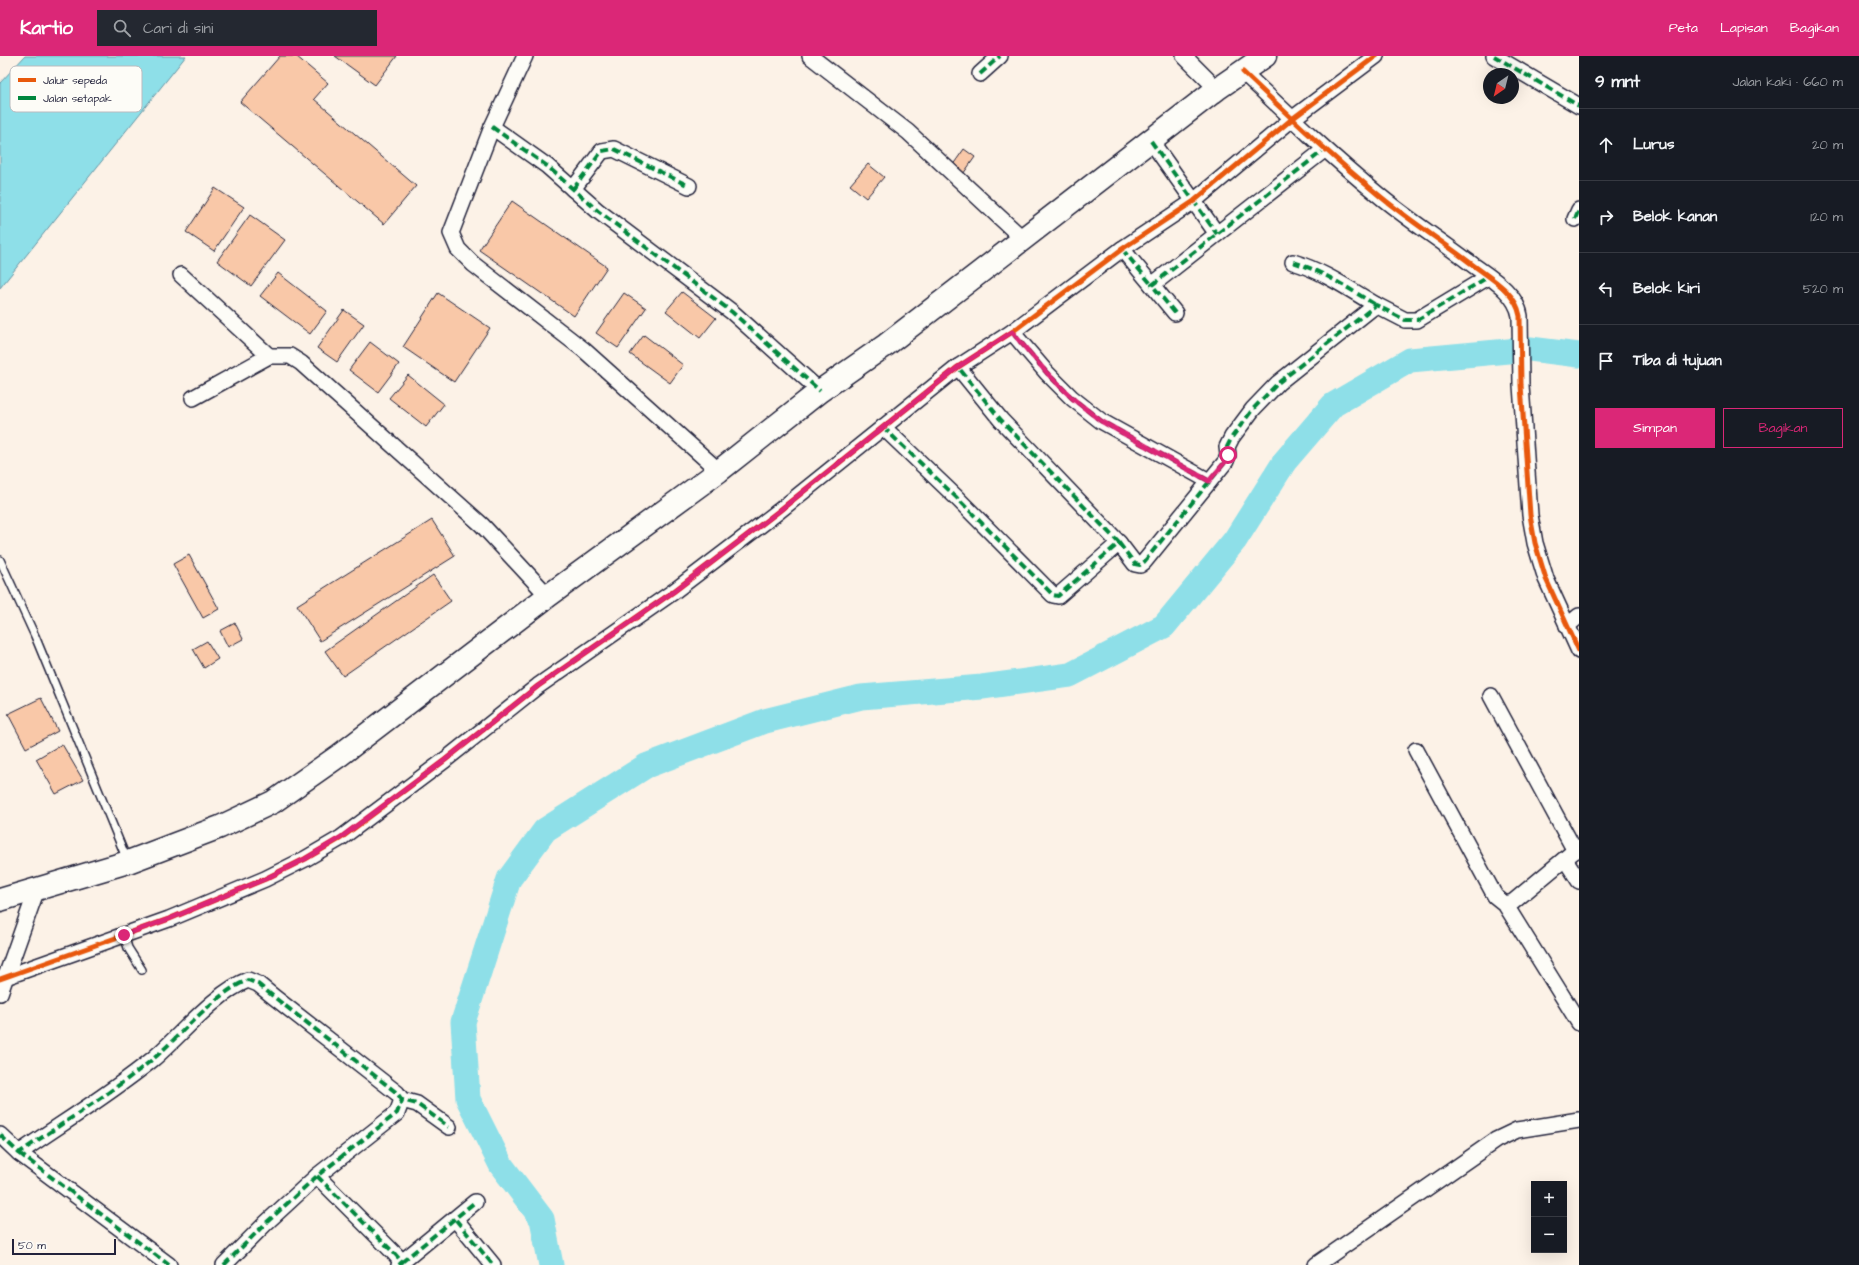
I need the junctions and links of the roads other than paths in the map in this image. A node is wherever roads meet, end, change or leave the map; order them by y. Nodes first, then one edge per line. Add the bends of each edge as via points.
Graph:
1 (525, 56) edge
2 (810, 56) edge
3 (1000, 56) edge
4 (1184, 56) edge
5 (1265, 56) edge
6 (1376, 56) edge
7 (1494, 56) edge
8 (1243, 72) junction
9 (980, 74) dead end
10 (1217, 89) junction
11 (1579, 106) edge
12 (1292, 119) junction
13 (492, 127) junction
14 (1151, 141) junction
15 (1324, 150) junction
16 (689, 186) dead end
17 (573, 189) junction
18 (1194, 202) junction
19 (1218, 234) junction
20 (1023, 239) junction
21 (1122, 249) junction
22 (1293, 262) dead end
23 (181, 275) dead end
24 (1488, 277) junction
25 (1152, 285) junction
26 (1376, 305) junction
27 (1175, 313) dead end
28 (1012, 332) junction
29 (269, 356) junction
30 (958, 367) junction
31 (820, 391) junction
32 (193, 398) dead end
33 (883, 427) junction
34 (718, 471) junction
35 (1209, 481) junction
36 (1119, 543) junction
37 (0, 560) edge
38 (548, 596) junction
39 (1579, 616) edge
40 (1568, 626) junction
41 (1579, 651) edge
42 (1490, 696) dead end
43 (1416, 750) dead end
44 (1573, 852) edge
45 (128, 862) junction
46 (1579, 881) edge
47 (37, 889) junction
48 (0, 900) edge
49 (1505, 904) junction
50 (124, 935) junction
51 (142, 970) dead end
52 (3, 978) edge
53 (0, 993) edge
54 (1579, 1023) edge
55 (402, 1100) junction
56 (1579, 1120) edge
57 (449, 1127) dead end
58 (0, 1135) edge
59 (19, 1153) junction
60 (317, 1176) junction
61 (475, 1202) dead end
62 (456, 1220) junction
63 (400, 1264) edge
64 (169, 1265) edge
65 (224, 1265) edge
66 (493, 1265) edge
67 (1316, 1265) edge

1 - 13 street
2 - 20 street via 908,132
3 - 9 street
4 - 10 street
5 - 8 highway
6 - 12 street
7 - 11 street
8 - 10 highway
8 - 12 street
10 - 14 highway
12 - 15 street
12 - 18 street
13 - 17 street via 547,166
13 - 34 street via 451,233 458,249 473,264 584,350
14 - 18 street
14 - 20 highway
15 - 19 street
15 - 24 street
16 - 17 street via 614,149 602,151
17 - 31 street via 598,211 732,312
18 - 19 street
18 - 21 street
19 - 25 street
20 - 31 highway via 886,345
21 - 25 street
21 - 28 street
22 - 26 street via 1322,273
23 - 29 street
24 - 26 street via 1417,320 1406,320
24 - 40 street via 1512,297 1519,310 1527,488 1535,543 1546,579
25 - 27 street
26 - 35 street via 1278,382 1232,437 1227,447 1226,461
28 - 30 street
28 - 35 street via 1047,373 1072,398 1101,421
29 - 32 street
29 - 38 street via 290,356 301,363 482,525
30 - 33 street
30 - 36 street via 1001,420
31 - 34 highway
33 - 36 street via 1054,595 1058,596
33 - 50 street via 767,521 673,592 538,686 445,760 340,838 265,879
34 - 38 highway
35 - 36 street via 1142,564 1135,564
37 - 45 lane via 35,636
38 - 45 highway via 340,755 273,802 220,827
39 - 40 street
40 - 41 street
42 - 44 street
43 - 49 street via 1495,896
44 - 46 street
44 - 49 street via 1513,902
45 - 47 highway
47 - 48 highway
47 - 52 street
49 - 54 street
50 - 51 lane via 128,948
50 - 52 street
52 - 53 street
55 - 57 street via 417,1104
55 - 59 street via 397,1093 274,996 248,980 238,984 208,1008 153,1058 98,1102
55 - 60 street via 397,1114
56 - 67 street via 1517,1130 1496,1140
58 - 59 street
59 - 64 street
60 - 63 street
60 - 65 street
61 - 62 street
62 - 63 street
62 - 66 street

